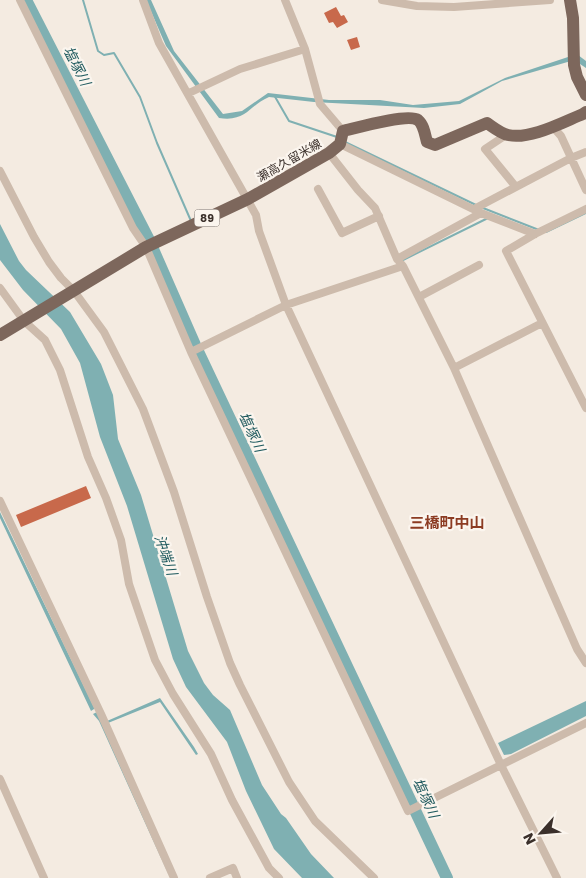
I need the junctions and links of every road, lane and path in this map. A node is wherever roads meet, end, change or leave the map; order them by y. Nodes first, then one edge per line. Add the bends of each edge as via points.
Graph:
1 (20, 0) edge
2 (143, 0) edge
3 (285, 0) edge
4 (382, 0) edge
5 (550, 0) edge
6 (570, 0) edge
7 (453, 4) edge
8 (306, 49) junction
9 (189, 93) junction
10 (586, 95) edge
11 (586, 112) edge
12 (552, 126) junction
13 (506, 135) junction
14 (341, 138) junction
15 (586, 152) edge
16 (329, 153) junction
17 (571, 158) junction
18 (0, 171) edge
19 (516, 187) junction
20 (318, 189) dead end
21 (586, 190) edge
22 (248, 199) junction
23 (586, 209) edge
24 (478, 211) junction
25 (379, 216) junction
26 (535, 234) junction
27 (146, 247) junction
28 (397, 259) junction
29 (479, 265) dead end
30 (403, 266) junction
31 (0, 288) edge
32 (72, 292) junction
33 (419, 297) junction
34 (286, 305) junction
35 (26, 319) junction
36 (542, 323) junction
37 (0, 335) edge
38 (191, 352) junction
39 (454, 368) junction
40 (585, 405) edge
41 (0, 501) edge
42 (586, 663) edge
43 (586, 723) edge
44 (501, 765) junction
45 (0, 779) edge
46 (44, 878) edge
47 (174, 878) edge
48 (210, 878) edge
49 (237, 878) edge
50 (279, 878) edge
51 (374, 878) edge
52 (557, 878) edge

1 - 27 street via 133,228
2 - 9 street via 160,43
3 - 8 street
4 - 7 street via 417,6
5 - 7 street
6 - 10 main road via 574,65
8 - 9 street via 240,70
8 - 14 street via 319,100
9 - 22 street
11 - 12 main road
12 - 13 main road via 535,133
12 - 17 street via 561,136
13 - 14 main road, 瀬高久留米線 / 89 via 487,123 435,145 427,142 422,125 414,118 400,118
13 - 19 street via 485,149
14 - 16 main road, 瀬高久留米線 / 89
14 - 24 street
15 - 17 street
16 - 22 main road, 瀬高久留米線 / 89
16 - 25 street
17 - 19 street
17 - 21 street
18 - 32 street via 26,224
19 - 24 street
20 - 25 street via 342,233
22 - 27 main road, 瀬高久留米線 / 89
22 - 34 street
23 - 26 street
24 - 26 street
24 - 28 street
25 - 28 street
26 - 36 street via 506,251
27 - 32 main road, 瀬高久留米線 / 89
27 - 38 street
28 - 30 street
29 - 33 street
30 - 33 street
30 - 34 street
31 - 35 street
32 - 35 main road, 瀬高久留米線 / 89
32 - 51 street via 104,332 143,409 174,492 220,635 240,685 289,782 315,821
33 - 39 street
34 - 38 street
34 - 44 street
35 - 37 main road, 瀬高久留米線 / 89
35 - 50 street via 45,340 60,370 88,457 120,540 129,584 155,660 172,694 211,754 269,868
36 - 39 street
36 - 40 street
38 - 44 street via 408,811
39 - 42 street via 577,650
41 - 47 street
43 - 44 street
44 - 52 street
45 - 46 street
48 - 49 street via 232,868

